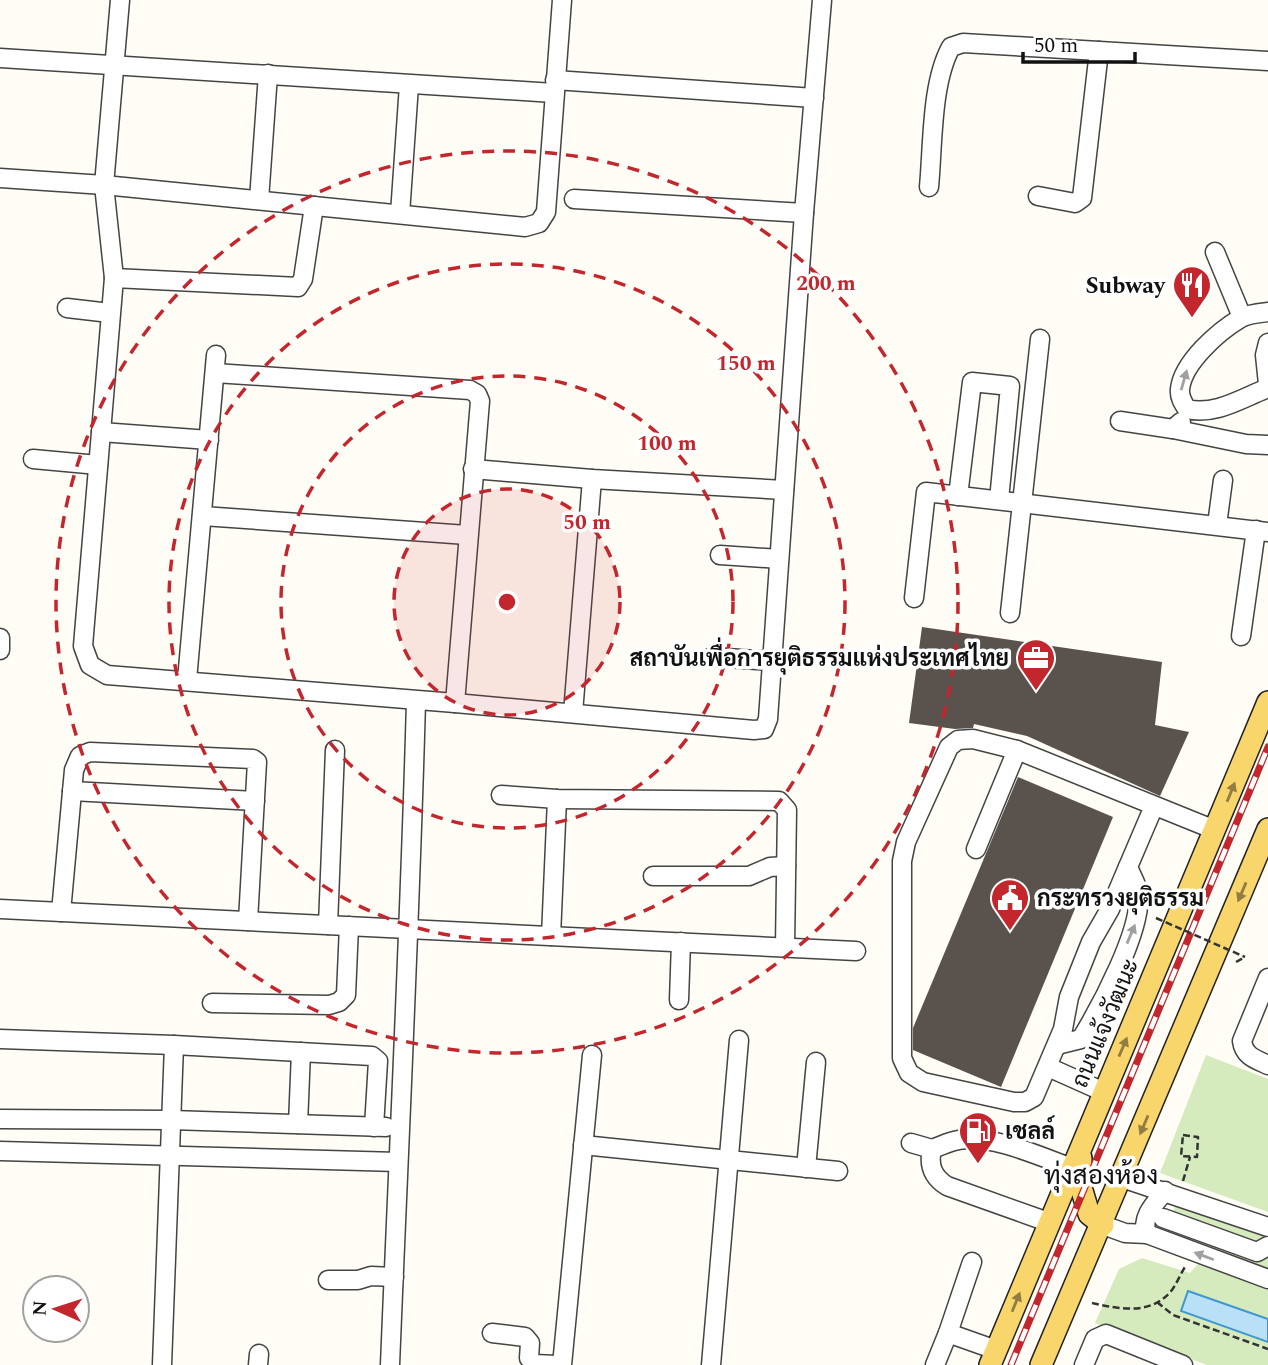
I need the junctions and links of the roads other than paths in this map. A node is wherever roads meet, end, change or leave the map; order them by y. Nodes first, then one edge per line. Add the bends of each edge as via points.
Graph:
1 (120, 0) edge
2 (562, 0) edge
3 (822, 0) edge
4 (1099, 51) junction
5 (0, 58) edge
6 (1268, 61) edge
7 (114, 64) junction
8 (268, 74) junction
9 (409, 85) junction
10 (555, 86) junction
11 (814, 98) junction
12 (0, 178) edge
13 (104, 185) junction
14 (929, 187) dead end
15 (1038, 196) dead end
16 (574, 199) dead end
17 (258, 200) junction
18 (314, 206) junction
19 (804, 213) junction
20 (400, 214) junction
21 (1215, 252) dead end
22 (114, 278) junction
23 (67, 308) dead end
24 (1268, 312) edge
25 (110, 313) junction
26 (1242, 317) junction
27 (1040, 340) dead end
28 (1268, 342) edge
29 (1268, 386) edge
30 (1187, 409) junction
31 (1120, 421) dead end
32 (1173, 429) junction
33 (100, 432) junction
34 (209, 440) junction
35 (1268, 445) edge
36 (33, 459) dead end
37 (98, 465) junction
38 (473, 469) junction
39 (592, 479) junction
40 (1223, 480) dead end
41 (784, 490) junction
42 (958, 496) junction
43 (999, 500) junction
44 (1022, 503) junction
45 (203, 516) junction
46 (1217, 526) junction
47 (1262, 531) edge
48 (467, 535) junction
49 (720, 555) dead end
50 (779, 559) junction
51 (914, 598) dead end
52 (1010, 613) dead end
53 (1241, 636) dead end
54 (0, 638) edge
55 (0, 650) edge
56 (712, 657) dead end
57 (773, 661) junction
58 (187, 680) junction
59 (416, 701) junction
60 (1268, 702) edge
61 (455, 703) junction
62 (573, 713) junction
63 (335, 750) dead end
64 (1017, 750) junction
65 (72, 791) junction
66 (501, 794) dead end
67 (557, 799) junction
68 (255, 801) junction
69 (1154, 806) junction
70 (1215, 830) junction
71 (1268, 830) edge
72 (976, 849) dead end
73 (786, 866) junction
74 (1128, 867) junction
75 (653, 876) dead end
76 (0, 909) edge
77 (61, 912) junction
78 (248, 921) junction
79 (328, 925) junction
80 (349, 926) junction
81 (410, 929) junction
82 (551, 936) junction
83 (681, 942) junction
84 (785, 947) junction
85 (856, 951) dead end
86 (1268, 978) edge
87 (679, 1000) dead end
88 (212, 1003) dead end
89 (0, 1039) edge
90 (739, 1040) dead end
91 (174, 1045) junction
92 (1056, 1045) junction
93 (301, 1052) junction
94 (592, 1055) dead end
95 (816, 1062) dead end
96 (1268, 1065) edge
97 (1048, 1067) junction
98 (1104, 1092) junction
99 (0, 1119) edge
100 (171, 1119) junction
101 (298, 1124) junction
102 (374, 1127) junction
103 (400, 1127) junction
104 (911, 1143) dead end
105 (583, 1145) junction
106 (1081, 1147) junction
107 (932, 1149) junction
108 (0, 1151) edge
109 (170, 1154) junction
110 (728, 1160) junction
111 (398, 1162) junction
112 (806, 1168) junction
113 (1072, 1168) junction
114 (838, 1171) dead end
115 (1122, 1178) junction
116 (1173, 1188) junction
117 (1163, 1218) dead end
118 (1048, 1222) junction
119 (1103, 1225) junction
120 (1268, 1227) edge
121 (1147, 1234) junction
122 (1268, 1246) edge
123 (972, 1262) dead end
124 (394, 1277) junction
125 (1268, 1279) edge
126 (328, 1280) dead end
127 (492, 1333) dead end
128 (948, 1333) junction
129 (993, 1358) edge
130 (162, 1365) edge
131 (390, 1365) edge
132 (560, 1365) edge
133 (711, 1365) edge
134 (935, 1365) edge
135 (1041, 1365) edge
136 (1084, 1365) edge
137 (1183, 1365) edge

1 - 7 street
2 - 10 street
3 - 11 street
4 - 6 street
4 - 14 street via 963,43 951,47 939,80
4 - 15 street via 1083,198 1075,203
5 - 7 street
7 - 8 street
7 - 13 street
8 - 9 street
8 - 17 street
9 - 10 street
9 - 20 street
10 - 11 street
10 - 20 street via 546,212 539,223 524,227
11 - 19 street
12 - 13 street
13 - 17 street
13 - 22 street
16 - 19 street
17 - 18 street
18 - 20 street
18 - 22 street via 298,287
19 - 41 street
21 - 26 street
22 - 25 street
23 - 25 street
24 - 26 street
25 - 33 street
30 -> 26 street via 1180,388 1187,369 1205,346
27 - 44 street
28 - 29 street
29 - 30 street via 1210,412
30 - 32 street
31 - 32 street
32 - 35 street
33 - 34 street
33 - 37 street
34 - 38 street via 216,364 470,390 480,401
34 - 45 street
36 - 37 street
37 - 58 street via 83,646 89,665 107,675
38 - 39 street
38 - 48 street
39 - 41 street
39 - 62 street
40 - 46 street
41 - 50 street
42 - 43 street
42 - 43 street via 972,382 1010,386
42 - 51 street via 926,492
43 - 44 street
44 - 46 street
44 - 52 street
45 - 48 street
45 - 58 street
46 - 47 street
47 - 53 street
48 - 61 street
49 - 50 street
50 - 57 street
54 - 55 street
56 - 57 street
57 - 62 street via 764,729
58 - 59 street
59 - 61 street
59 - 81 street
70 -> 60 main road, ถนนแจ้งวัฒนะ
61 - 62 street
63 - 79 street
64 - 69 street
64 - 72 street
64 - 97 street via 973,739 958,740 949,747 906,842 902,861 902,1058 909,1073 923,1082 1014,1102 1034,1097
65 - 68 street
65 - 68 street via 80,756 90,752 253,759 257,762
65 - 77 street
66 - 67 street
67 - 73 street via 779,801 787,810
67 - 82 street
68 - 78 street
69 - 70 street
69 - 74 street
98 -> 70 main road, ถนนแจ้งวัฒนะ
71 -> 115 main road
73 - 75 street via 749,876
73 - 84 street
74 - 92 street via 1069,997
92 -> 74 street via 1081,1039 1103,1003 1138,919 1138,892
76 - 77 street
77 - 78 street
78 - 79 street
79 - 80 street
80 - 81 street
80 - 88 street via 346,995 339,1002
81 - 82 street
81 - 103 street
82 - 83 street
83 - 84 street
83 - 87 street
84 - 85 street
86 - 96 street via 1242,1041 1250,1057
89 - 91 street
90 - 110 street
91 - 93 street
91 - 100 street
92 - 97 street
93 - 101 street
93 - 102 street via 378,1060
94 - 105 street
95 - 112 street
97 - 98 street
98 - 106 main road, ถนนแจ้งวัฒนะ
99 - 100 street
100 - 101 street
100 - 109 street
101 - 102 street
102 - 103 street
103 - 111 street
104 - 107 street
105 - 110 street
105 - 132 street
106 - 113 main road, ถนนแจ้งวัฒนะ
106 - 119 main road via 1080,1184 1089,1214
107 - 113 street via 975,1139
107 - 118 street via 931,1168 939,1181
108 - 109 street
109 - 111 street
109 - 130 street
110 - 112 street
110 - 133 street
111 - 124 street
112 - 114 street
113 - 118 main road, ถนนแจ้งวัฒนะ
115 - 116 street
115 - 119 main road
116 - 120 street
116 - 121 street via 1151,1208 1144,1228
117 - 122 street via 1257,1252
129 -> 118 main road, ถนนแจ้งวัฒนะ
119 - 121 street
119 - 135 main road
125 -> 121 street
123 - 128 street
124 - 126 street
124 - 131 street
127 - 132 street via 524,1337 530,1343 529,1358 534,1364
128 - 129 street
128 - 134 street
136 - 137 street via 1095,1339 1106,1334

